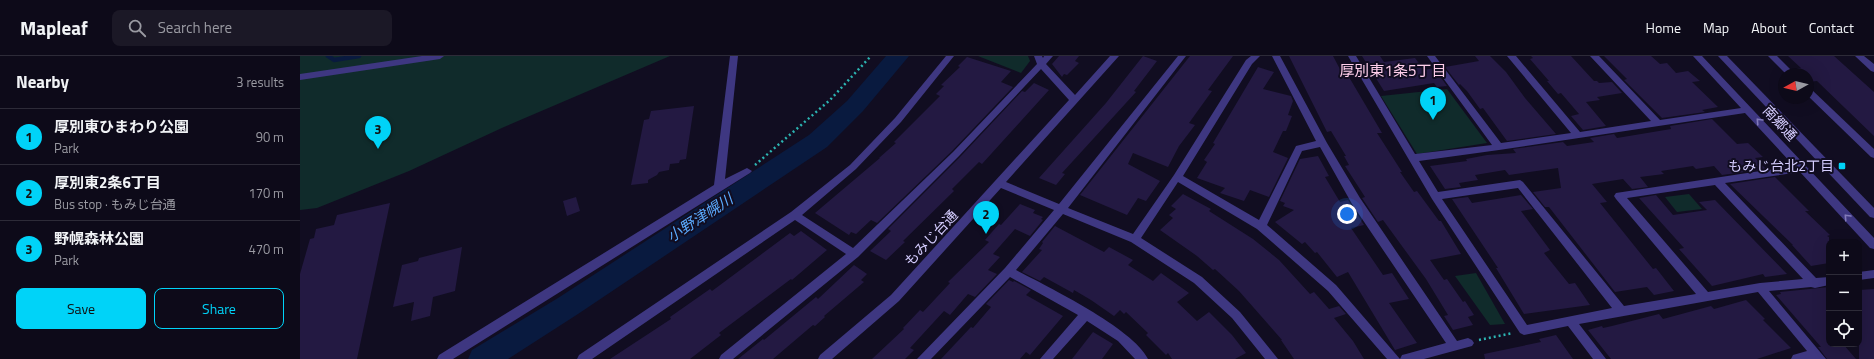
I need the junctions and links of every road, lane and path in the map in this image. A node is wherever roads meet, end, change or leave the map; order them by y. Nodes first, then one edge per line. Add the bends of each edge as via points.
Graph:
1 (440, 56) edge
2 (734, 56) edge
3 (871, 56) edge
4 (950, 56) edge
5 (1049, 56) edge
6 (1115, 56) edge
7 (1182, 56) edge
8 (1256, 56) edge
9 (1276, 56) edge
10 (1352, 56) edge
11 (1431, 56) edge
12 (1511, 56) edge
13 (1594, 56) edge
14 (1697, 56) edge
15 (1722, 56) edge
16 (1772, 56) edge
17 (1859, 56) edge
18 (1039, 60) edge
19 (1870, 62) edge
20 (1785, 68) edge
21 (1874, 69) edge
22 (300, 77) edge
23 (1814, 97) edge
24 (1075, 101) junction
25 (1747, 110) junction
26 (1658, 123) junction
27 (1578, 135) junction
28 (1322, 143) junction
29 (1499, 147) junction
30 (1874, 155) edge
31 (1413, 158) junction
32 (1802, 168) junction
33 (747, 172) joint
34 (1177, 177) junction
35 (1717, 181) junction
36 (1000, 184) junction
37 (719, 187) junction
38 (1435, 196) junction
39 (1061, 209) junction
40 (795, 214) junction
41 (1874, 214) edge
42 (1261, 226) junction
43 (1135, 239) junction
44 (1874, 245) edge
45 (854, 254) junction
46 (1009, 272) junction
47 (1874, 274) edge
48 (1862, 276) edge
49 (1826, 282) edge
50 (1815, 284) junction
51 (1760, 288) junction
52 (1706, 297) junction
53 (1621, 311) junction
54 (1086, 314) junction
55 (1571, 322) junction
56 (1524, 330) junction
57 (1468, 343) joint
58 (1454, 346) junction
59 (1818, 356) edge
60 (443, 359) edge
61 (583, 359) edge
62 (725, 359) edge
63 (824, 359) edge
64 (923, 359) edge
65 (1046, 359) edge
66 (1142, 359) edge
67 (1272, 359) edge
68 (1394, 359) edge
69 (1406, 359) edge
70 (1600, 359) edge
71 (1797, 359) edge

1 - 22 street
2 - 37 street
3 - 33 path via 811,118
4 - 40 street via 898,120 853,167
5 - 18 street
6 - 24 street, もみじ台通
7 - 39 street
8 - 34 street via 1249,62
9 - 28 street
10 - 31 street
11 - 29 street
12 - 27 street
13 - 26 street
14 - 25 street, 南郷通
15 - 41 street, 南郷通
16 - 20 street
17 - 19 street
18 - 24 street
18 - 45 street via 956,154
19 - 21 street
23 - 30 street
24 - 36 street, もみじ台通
25 - 26 street
32 -> 25 street, 南郷通
26 - 27 street
27 - 29 street
28 - 42 street via 1298,148
28 - 58 street via 1356,201
29 - 31 street
31 - 38 street
32 - 35 street
44 -> 32 street, 南郷通
33 - 37 street
34 - 42 street
34 - 43 street
35 - 50 street
35 - 52 street via 1619,196
36 - 39 street
36 - 63 street, もみじ台通 via 895,298
37 - 60 street
38 - 53 street via 1520,184
38 - 56 street
39 - 43 street
39 - 46 street
40 - 45 street
40 - 61 street
42 - 68 street via 1332,288
43 - 67 street via 1198,280 1236,315
45 - 62 street
46 - 54 street
46 - 64 street
47 - 48 street
49 - 50 street
50 - 51 street
51 - 52 street
51 - 59 street
52 - 53 street
53 - 55 street
54 - 65 street
54 - 66 street via 1122,338
55 - 56 street
55 - 70 street
56 - 57 path
57 - 58 street
58 - 69 street
59 - 71 street

